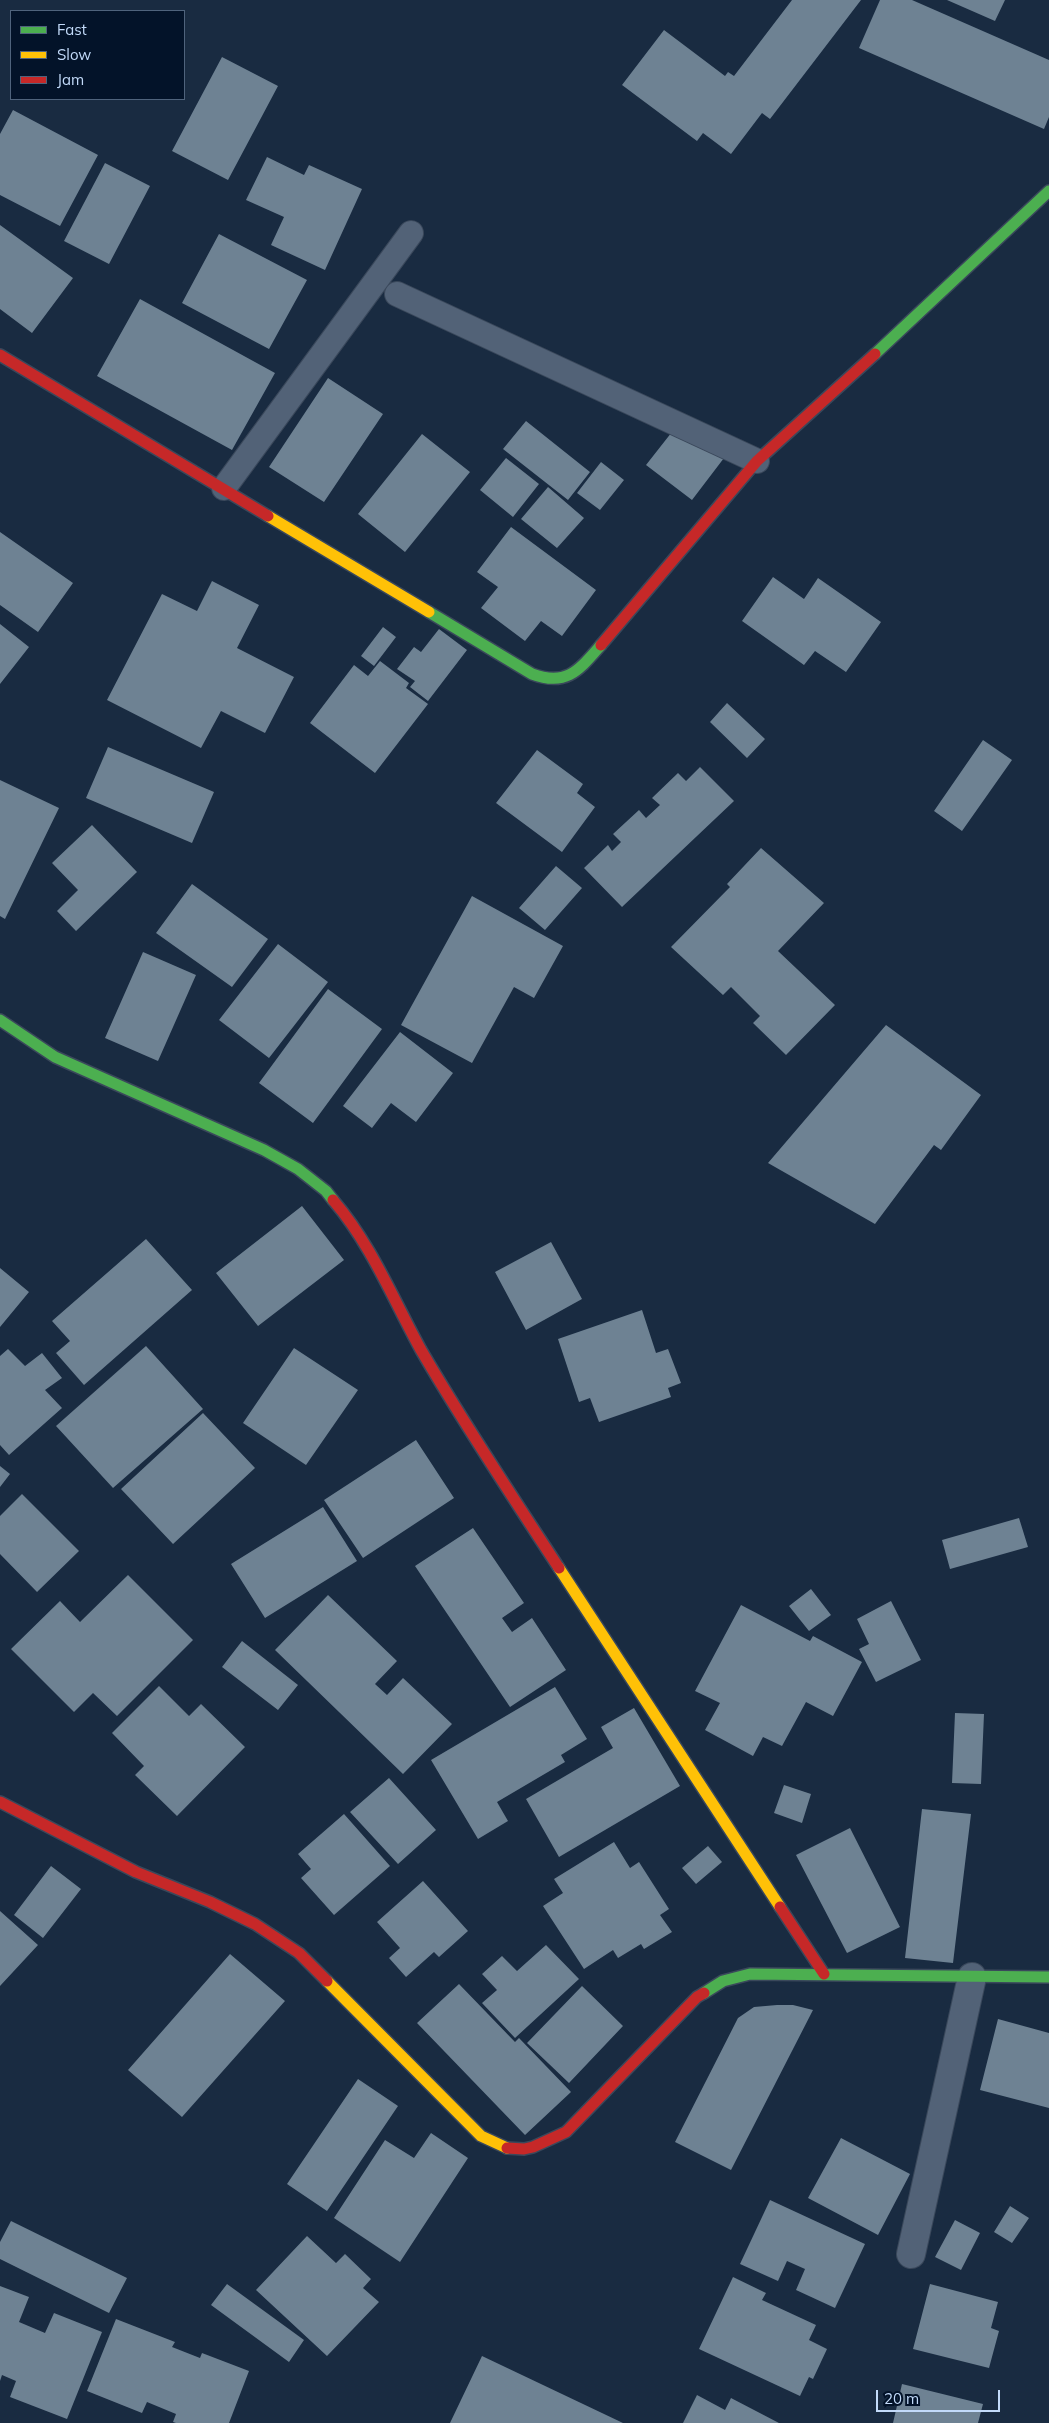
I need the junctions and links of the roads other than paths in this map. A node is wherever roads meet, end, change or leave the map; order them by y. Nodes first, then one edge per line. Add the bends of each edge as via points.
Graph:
1 (1049, 191) edge
2 (411, 233) dead end
3 (397, 294) dead end
4 (0, 355) edge
5 (757, 461) junction
6 (224, 488) junction
7 (0, 1020) edge
8 (0, 1802) edge
9 (824, 1974) junction
10 (972, 1977) junction
11 (1049, 1978) edge
12 (911, 2254) dead end

1 - 5 street
2 - 6 lane
3 - 5 lane
4 - 6 street
5 - 6 street via 587,661 560,681 532,674
7 - 9 street via 55,1057 264,1150 298,1169 326,1191 348,1216 477,1443
8 - 9 street via 136,1872 255,1924 299,1953 481,2136 499,2147 519,2150 541,2146 566,2132 697,1997 723,1981 750,1974
9 - 10 street
10 - 11 street
10 - 12 street

